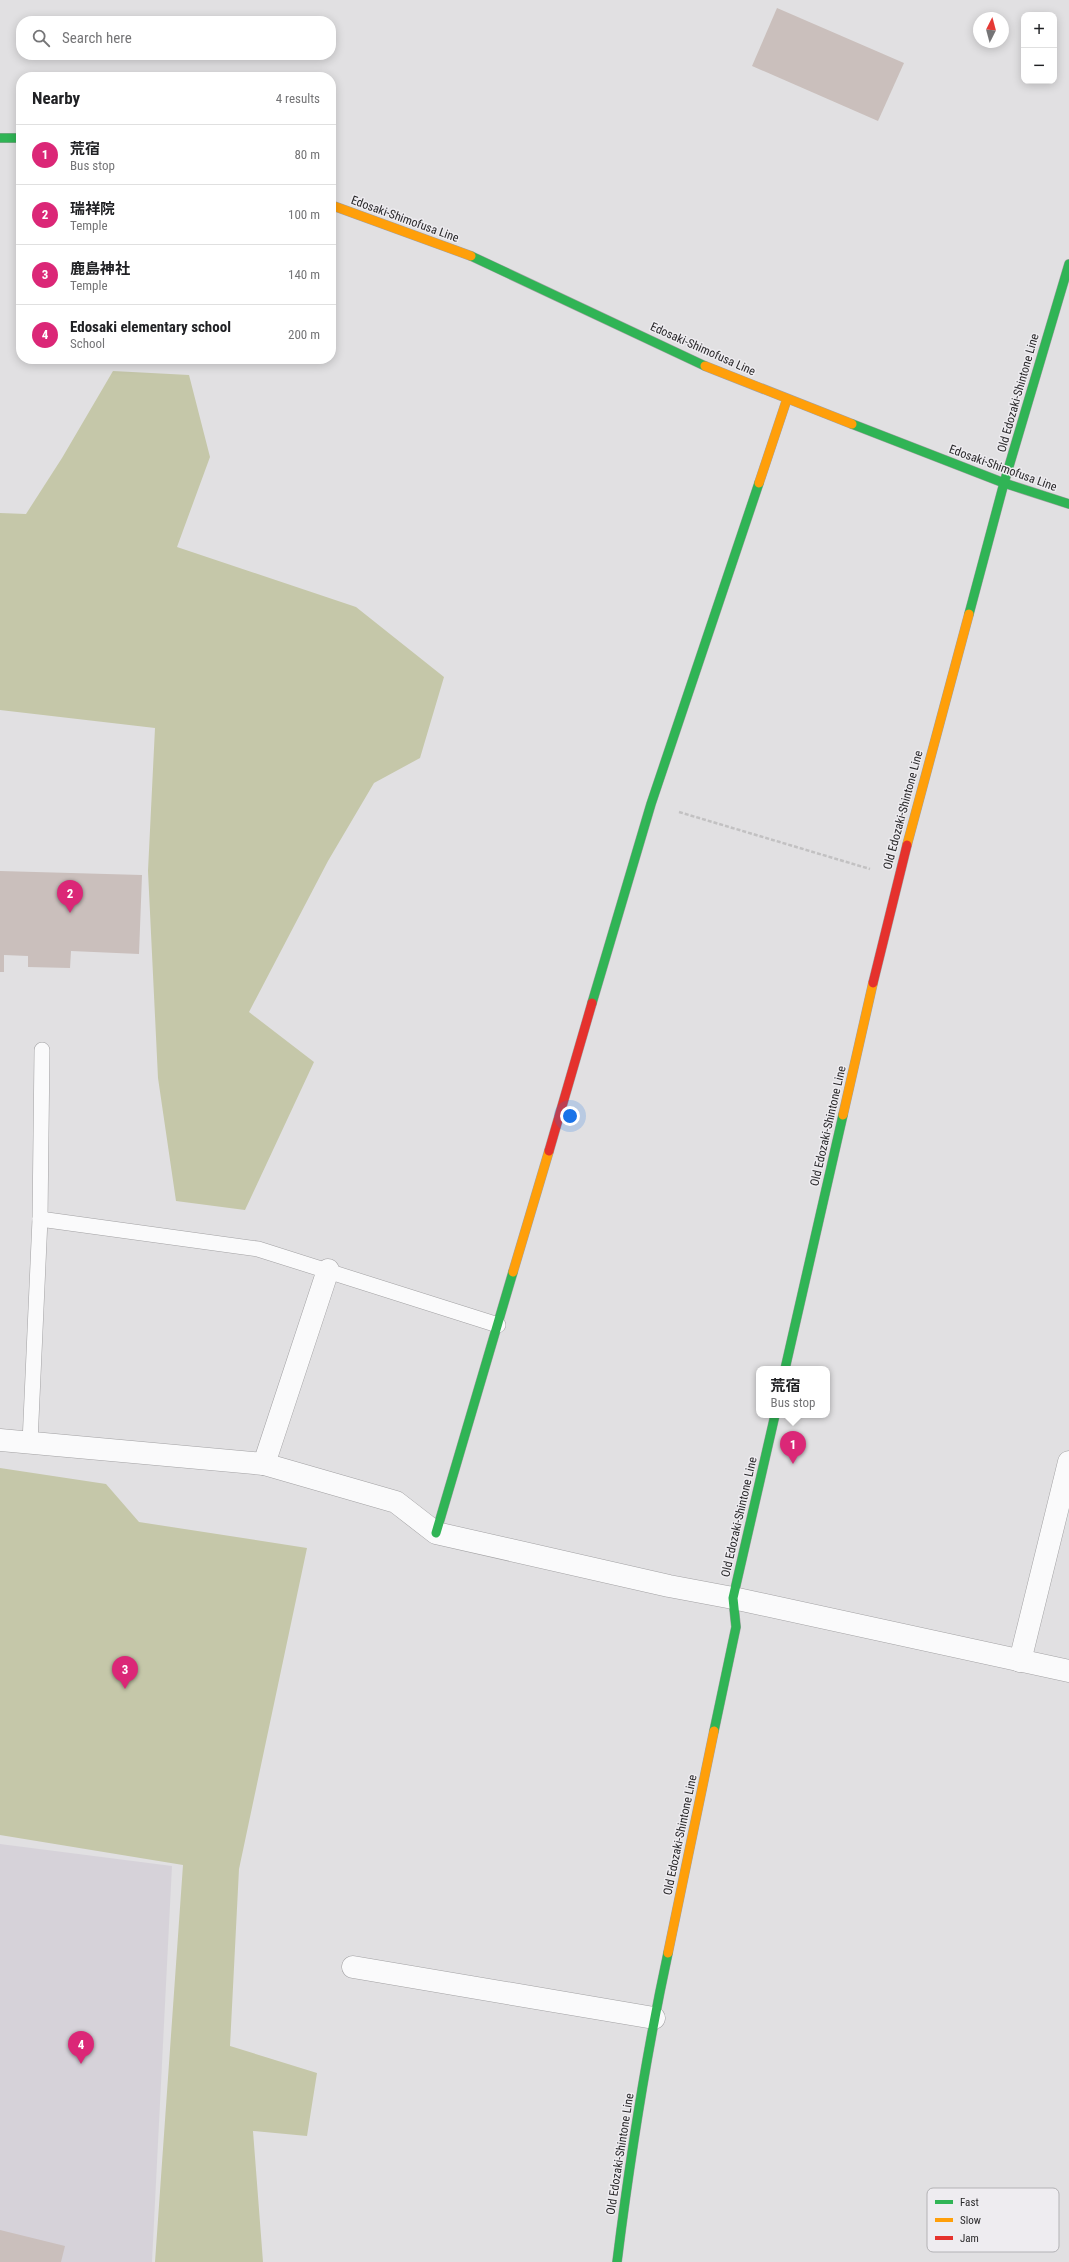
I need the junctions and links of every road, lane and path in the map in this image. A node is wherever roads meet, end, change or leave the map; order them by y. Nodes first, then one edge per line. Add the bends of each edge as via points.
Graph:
1 (0, 138) edge
2 (16, 138) edge
3 (336, 208) edge
4 (1069, 264) edge
5 (787, 399) junction
6 (1004, 483) junction
7 (1069, 504) edge
8 (651, 804) junction
9 (898, 877) junction
10 (42, 1050) dead end
11 (40, 1219) junction
12 (328, 1270) junction
13 (498, 1325) junction
14 (786, 1366) edge
15 (773, 1418) edge
16 (0, 1440) edge
17 (30, 1443) junction
18 (1069, 1462) edge
19 (264, 1464) junction
20 (436, 1533) junction
21 (733, 1598) junction
22 (1020, 1661) junction
23 (1069, 1671) edge
24 (352, 1967) dead end
25 (654, 2018) junction
26 (617, 2262) edge

1 - 2 street
3 - 5 street, Edosaki-Shimofusa Line via 465,253 592,311 684,357
4 - 6 street, Old Edozaki-Shintone Line
5 - 6 street, Edosaki-Shimofusa Line
5 - 8 street
6 - 7 street, Edosaki-Shimofusa Line
6 - 9 street, Old Edozaki-Shintone Line
8 - 9 path
8 - 13 street
9 - 14 street, Old Edozaki-Shintone Line
10 - 11 lane
11 - 12 lane via 258,1249
11 - 17 lane
12 - 13 lane
12 - 19 street
13 - 20 street
15 - 21 street, Old Edozaki-Shintone Line
16 - 17 street
17 - 19 street
18 - 22 street
19 - 20 street via 396,1502
20 - 21 street
21 - 22 street
21 - 25 street, Old Edozaki-Shintone Line via 736,1627
22 - 23 street
24 - 25 street
25 - 26 street, Old Edozaki-Shintone Line via 626,2189

